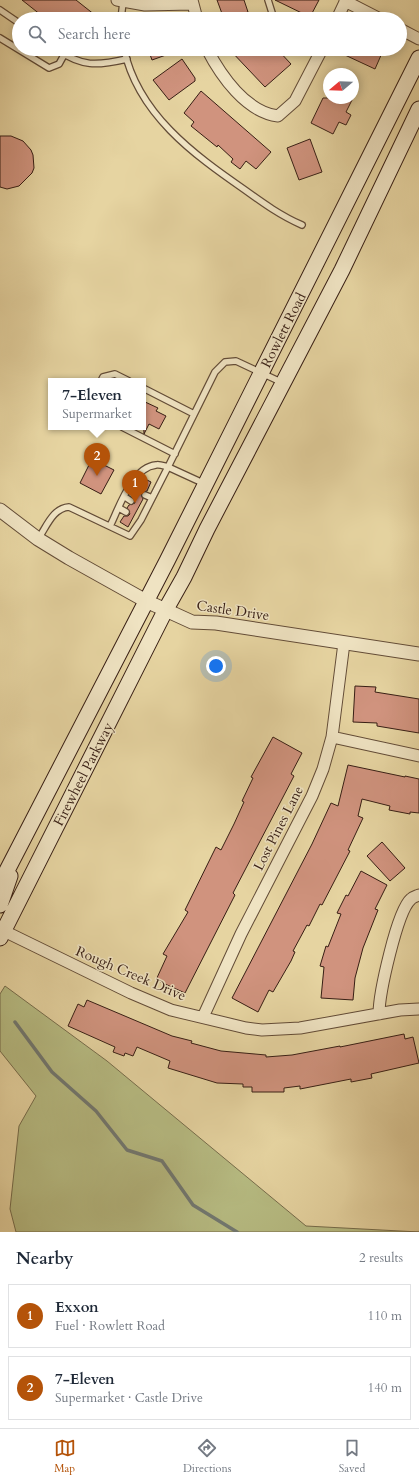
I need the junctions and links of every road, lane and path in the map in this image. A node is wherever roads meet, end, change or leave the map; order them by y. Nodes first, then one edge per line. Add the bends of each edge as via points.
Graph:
1 (268, 0) edge
2 (120, 1) edge
3 (346, 1) edge
4 (192, 2) edge
5 (0, 10) edge
6 (120, 12) edge
7 (195, 12) edge
8 (272, 12) edge
9 (340, 12) edge
10 (367, 12) edge
11 (12, 18) edge
12 (407, 33) edge
13 (0, 38) edge
14 (419, 39) edge
15 (12, 45) edge
16 (29, 56) edge
17 (63, 56) edge
18 (67, 56) edge
19 (126, 56) edge
20 (210, 56) edge
21 (315, 56) edge
22 (419, 58) edge
23 (127, 59) junction
24 (419, 109) edge
25 (302, 225) dead end
26 (319, 258) junction
27 (342, 270) junction
28 (262, 372) junction
29 (102, 378) edge
30 (123, 378) edge
31 (283, 383) junction
32 (146, 390) edge
33 (194, 414) junction
34 (128, 430) edge
35 (174, 454) junction
36 (168, 467) junction
37 (205, 484) junction
38 (130, 486) junction
39 (137, 490) dead end
40 (145, 495) dead end
41 (125, 497) junction
42 (152, 498) junction
43 (131, 501) dead end
44 (139, 506) dead end
45 (119, 508) junction
46 (146, 509) junction
47 (0, 510) edge
48 (126, 512) dead end
49 (134, 516) dead end
50 (141, 520) junction
51 (110, 526) junction
52 (38, 539) junction
53 (146, 601) junction
54 (166, 609) junction
55 (344, 643) junction
56 (419, 654) edge
57 (332, 737) junction
58 (419, 756) edge
59 (26, 833) junction
60 (0, 884) edge
61 (419, 895) edge
62 (0, 905) edge
63 (1, 932) edge
64 (419, 1010) edge
65 (379, 1014) junction
66 (203, 1017) junction

1 - 8 lane
2 - 4 street via 160,6
2 - 6 lane
3 - 9 street
3 - 10 street
4 - 7 street
5 - 11 lane
12 - 14 street
13 - 15 lane
16 - 17 lane via 49,68 58,64
18 - 23 lane via 92,65
19 - 23 lane
20 - 21 street via 216,67 252,105 268,114 278,116 295,101
22 - 26 main road, Rowlett Road
23 - 25 lane via 143,94 173,134 285,218
24 - 27 main road, Rowlett Road
26 - 27 main road
26 - 28 main road, Rowlett Road
27 - 31 main road, Rowlett Road
28 - 31 lane
28 - 33 lane via 236,361 225,362 215,372
28 - 37 main road, Rowlett Road
29 - 30 lane via 115,374
31 - 54 main road, Rowlett Road
32 - 33 lane
33 - 35 lane
34 - 35 lane
35 - 36 lane
36 - 37 lane
36 - 38 lane via 156,465 142,470
36 - 42 lane
37 - 53 main road, Rowlett Road
38 - 39 lane
38 - 41 lane
40 - 42 lane
41 - 43 lane
41 - 45 lane
42 - 46 lane
44 - 46 lane
45 - 48 lane
45 - 51 lane
46 - 50 lane
47 - 52 street, Castle Drive
49 - 50 lane
50 - 51 lane via 130,536
51 - 52 lane via 69,507 61,508
52 - 53 street, Castle Drive
53 - 54 street, Castle Drive
53 - 59 main road, Firewheel Parkway
54 - 55 street, Castle Drive via 192,622 216,623
54 - 63 main road, Firewheel Parkway
55 - 56 street, Castle Drive
55 - 57 street, Lost Pines Lane
57 - 58 street
57 - 66 street, Lost Pines Lane via 312,796 241,934
59 - 60 main road, Firewheel Parkway
59 - 62 main road
61 - 65 street via 410,899 404,910 381,991
63 - 66 street, Rough Creek Drive via 137,996 171,1010
64 - 65 street, Rough Creek Drive
65 - 66 street, Rough Creek Drive via 300,1028 268,1030 246,1028

